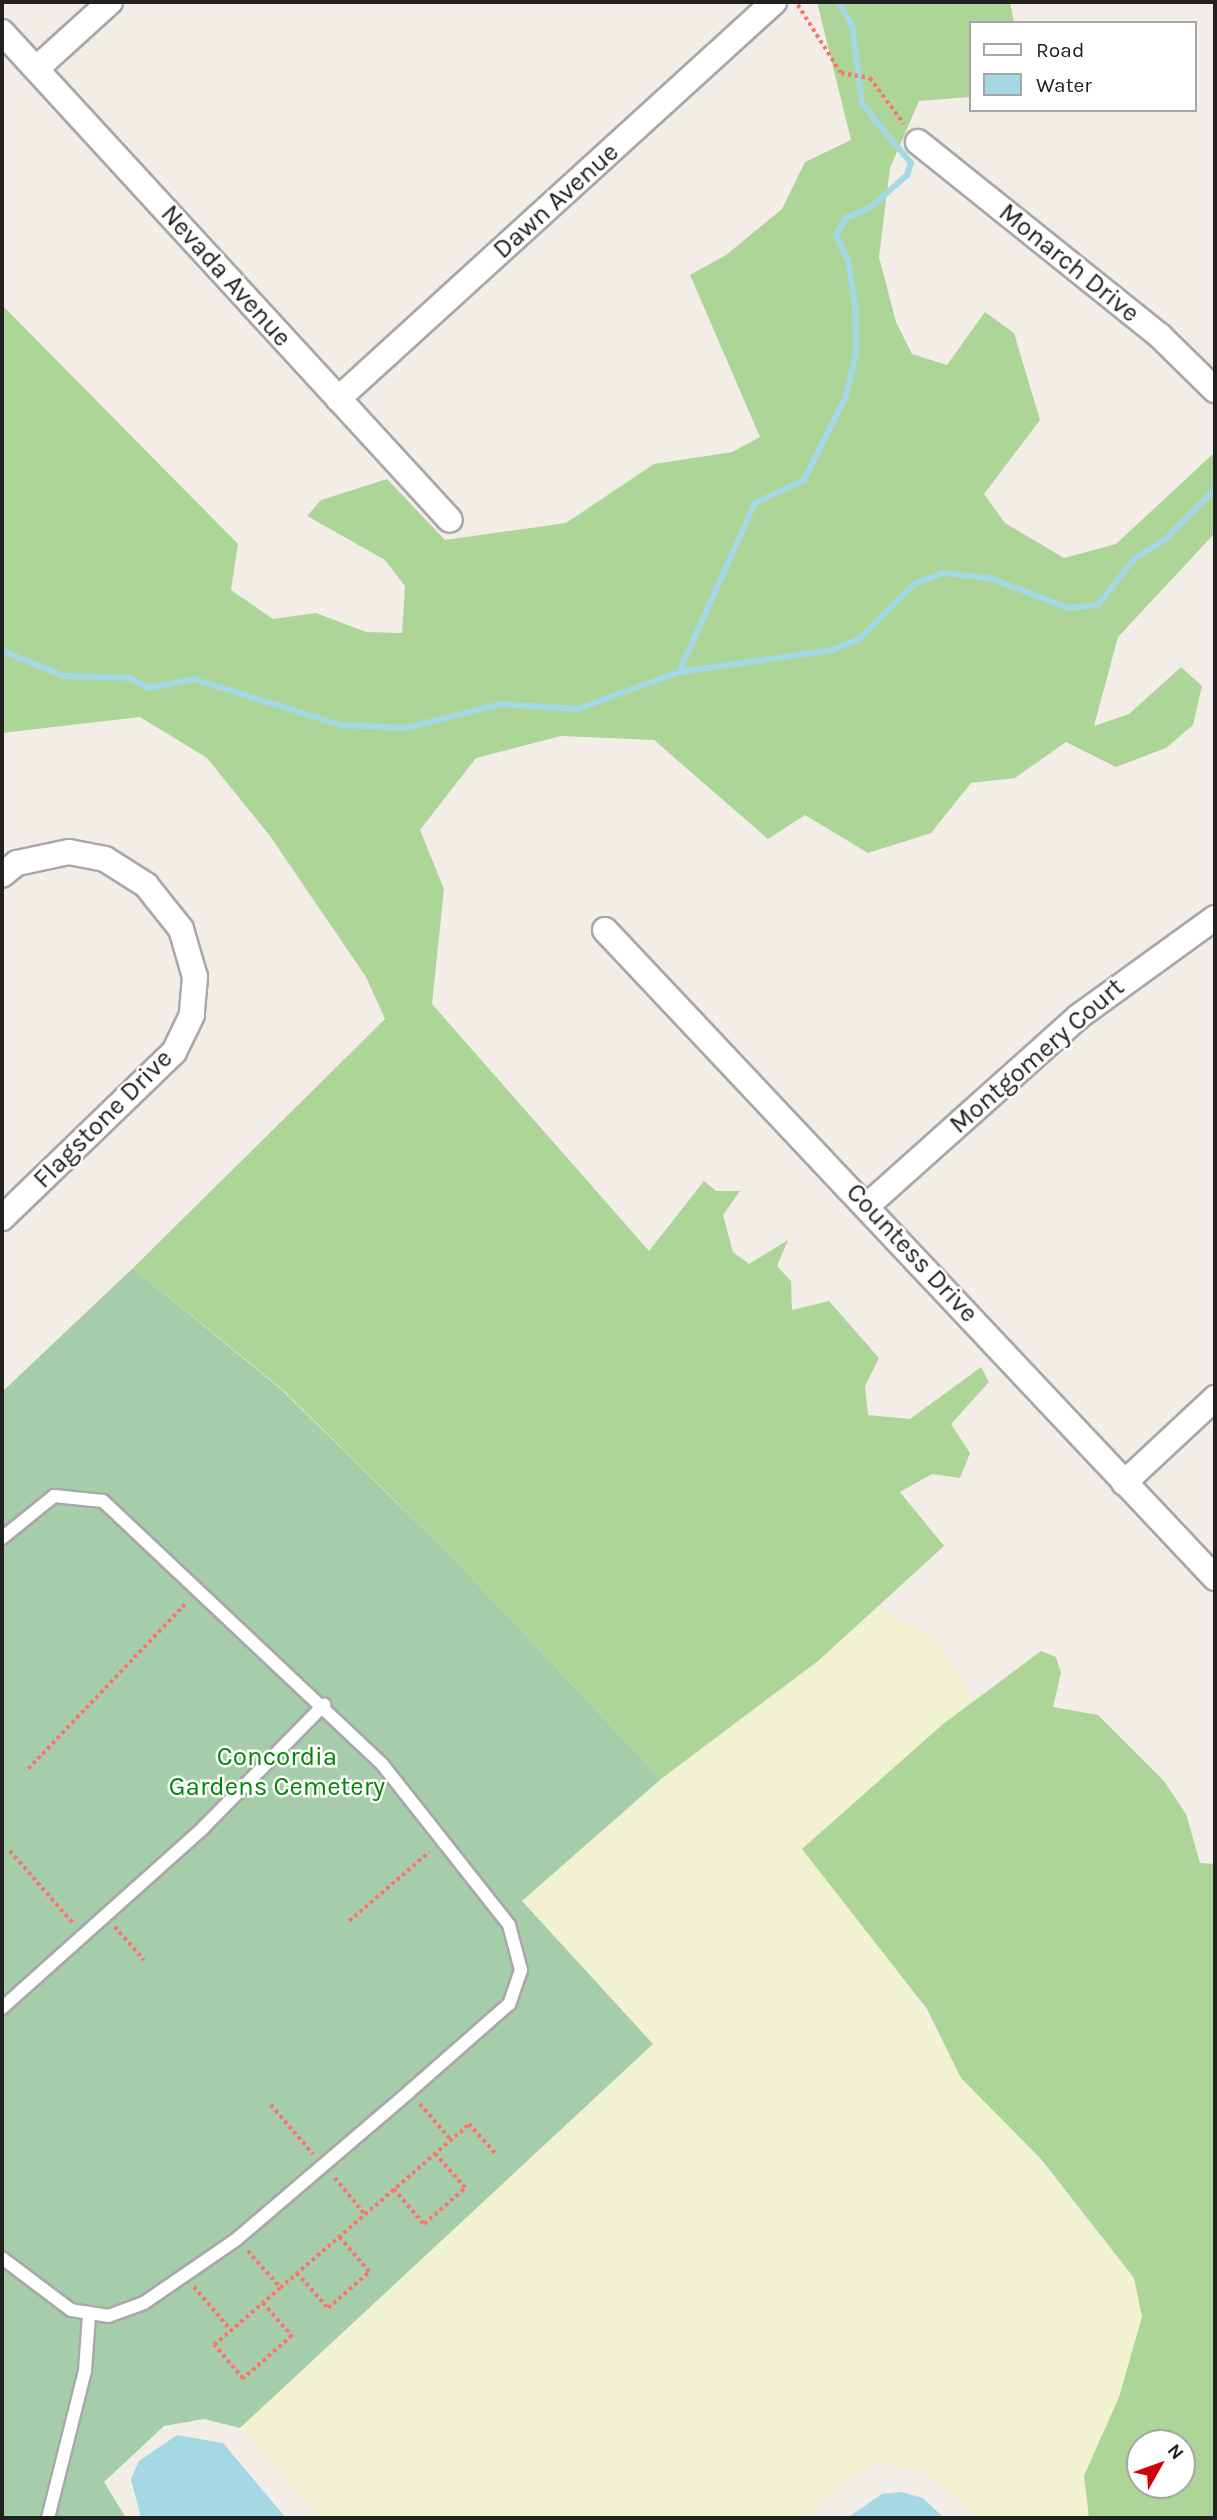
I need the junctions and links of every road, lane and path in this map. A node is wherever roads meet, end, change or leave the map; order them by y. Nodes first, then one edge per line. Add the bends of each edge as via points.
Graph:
1 (110, 2) edge
2 (774, 2) edge
3 (796, 2) edge
4 (2, 32) edge
5 (36, 69) junction
6 (918, 142) joint
7 (1215, 390) edge
8 (338, 399) junction
9 (450, 520) dead end
10 (2, 875) edge
11 (1215, 918) edge
12 (605, 930) dead end
13 (868, 1205) junction
14 (2, 1218) edge
15 (1215, 1398) edge
16 (1124, 1483) junction
17 (2, 1538) edge
18 (1215, 1578) edge
19 (199, 1588) junction
20 (324, 1704) junction
21 (28, 1769) dead end
22 (444, 1839) junction
23 (10, 1851) dead end
24 (107, 1918) junction
25 (349, 1921) dead end
26 (84, 1937) junction
27 (144, 1960) dead end
28 (2, 2008) edge
29 (409, 2092) junction
30 (451, 2140) junction
31 (434, 2154) junction
32 (497, 2155) dead end
33 (394, 2189) junction
34 (339, 2237) junction
35 (237, 2239) junction
36 (2, 2258) edge
37 (297, 2273) junction
38 (185, 2277) junction
39 (280, 2288) junction
40 (263, 2303) junction
41 (89, 2315) junction
42 (231, 2330) junction
43 (48, 2518) edge

1 - 5 street
2 - 8 street, Dawn Avenue
3 - 6 path via 841,73 870,78
4 - 5 street, Nevada Avenue
5 - 8 street, Nevada Avenue
6 - 7 street, Monarch Drive via 1160,336
8 - 9 street, Nevada Avenue
10 - 14 street, Flagstone Drive via 18,863 69,852 104,859 146,885 181,929 195,977 192,1015 174,1052
11 - 13 street, Montgomery Court via 1077,1017
12 - 13 street, Countess Drive
13 - 16 street, Countess Drive
15 - 16 street
16 - 18 street, Countess Drive
17 - 19 lane via 54,1496 83,1494 103,1501
19 - 20 lane
19 - 21 path
20 - 22 lane
20 - 24 lane
22 - 25 path
22 - 29 lane via 509,1925 519,1949 520,1979 509,2004
23 - 26 path
24 - 26 lane
24 - 27 path
26 - 28 lane
29 - 30 path
29 - 35 lane
30 - 31 path
30 - 32 path via 469,2124
31 - 33 path
31 - 33 path via 465,2189 424,2224
33 - 34 path
34 - 37 path
34 - 37 path via 369,2272 328,2308
35 - 38 lane
35 - 39 path
36 - 41 lane via 49,2299
37 - 39 path
38 - 41 lane via 144,2303
38 - 42 path
39 - 40 path
40 - 42 path
40 - 42 path via 292,2336 243,2379 214,2345
41 - 43 lane via 85,2371

